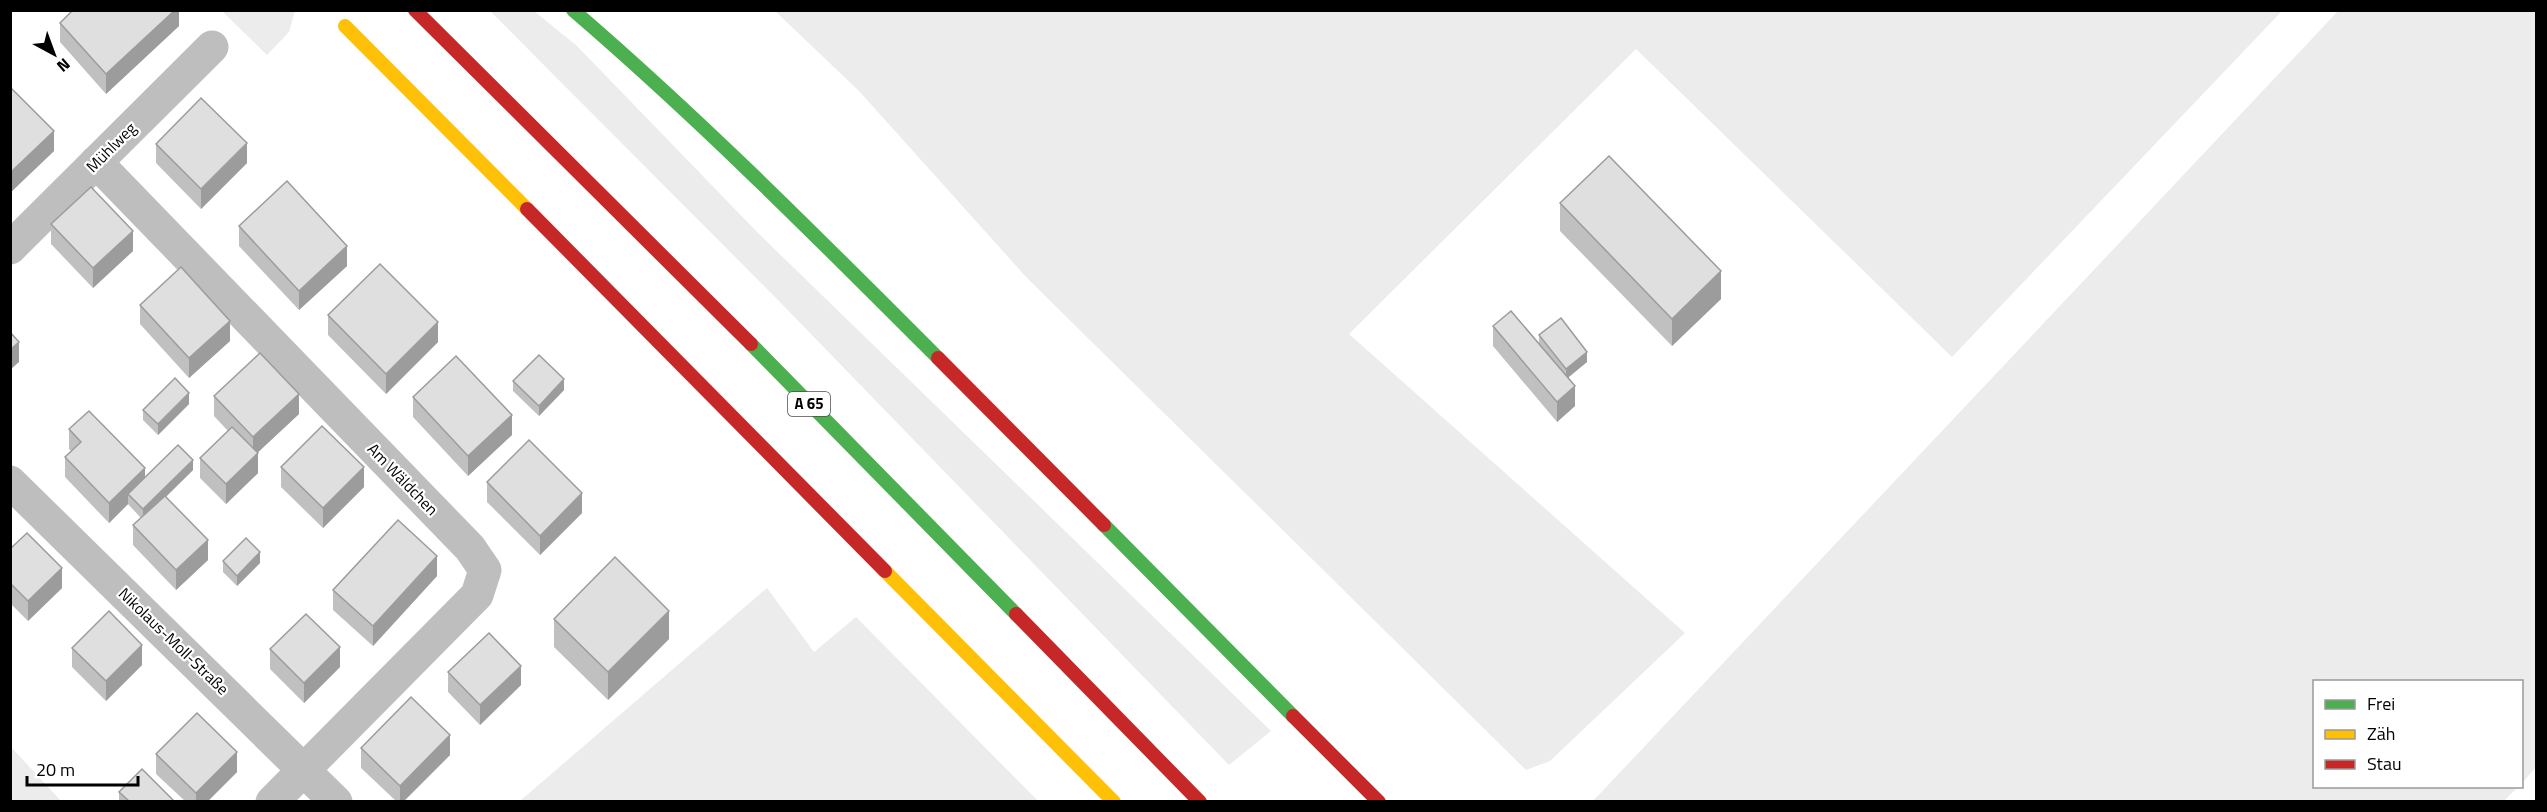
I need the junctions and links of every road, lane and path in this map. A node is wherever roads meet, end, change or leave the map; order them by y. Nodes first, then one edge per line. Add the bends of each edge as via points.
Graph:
1 (415, 10) edge
2 (573, 10) edge
3 (345, 26) dead end
4 (212, 47) dead end
5 (96, 162) junction
6 (10, 248) edge
7 (10, 482) edge
8 (303, 769) junction
9 (272, 801) edge
10 (336, 801) edge
11 (1114, 801) edge
12 (1200, 801) edge
13 (1379, 801) edge

1 - 12 main road, A 65 via 732,325
2 - 13 main road via 770,189
3 - 11 main road
4 - 5 street, Mühlweg
5 - 6 street, Mühlweg
5 - 8 street, Am Wäldchen via 470,548 485,570 477,595
7 - 8 street, Nikolaus-Moll-Straße
8 - 9 street, Am Wäldchen
8 - 10 street, Nikolaus-Moll-Straße

